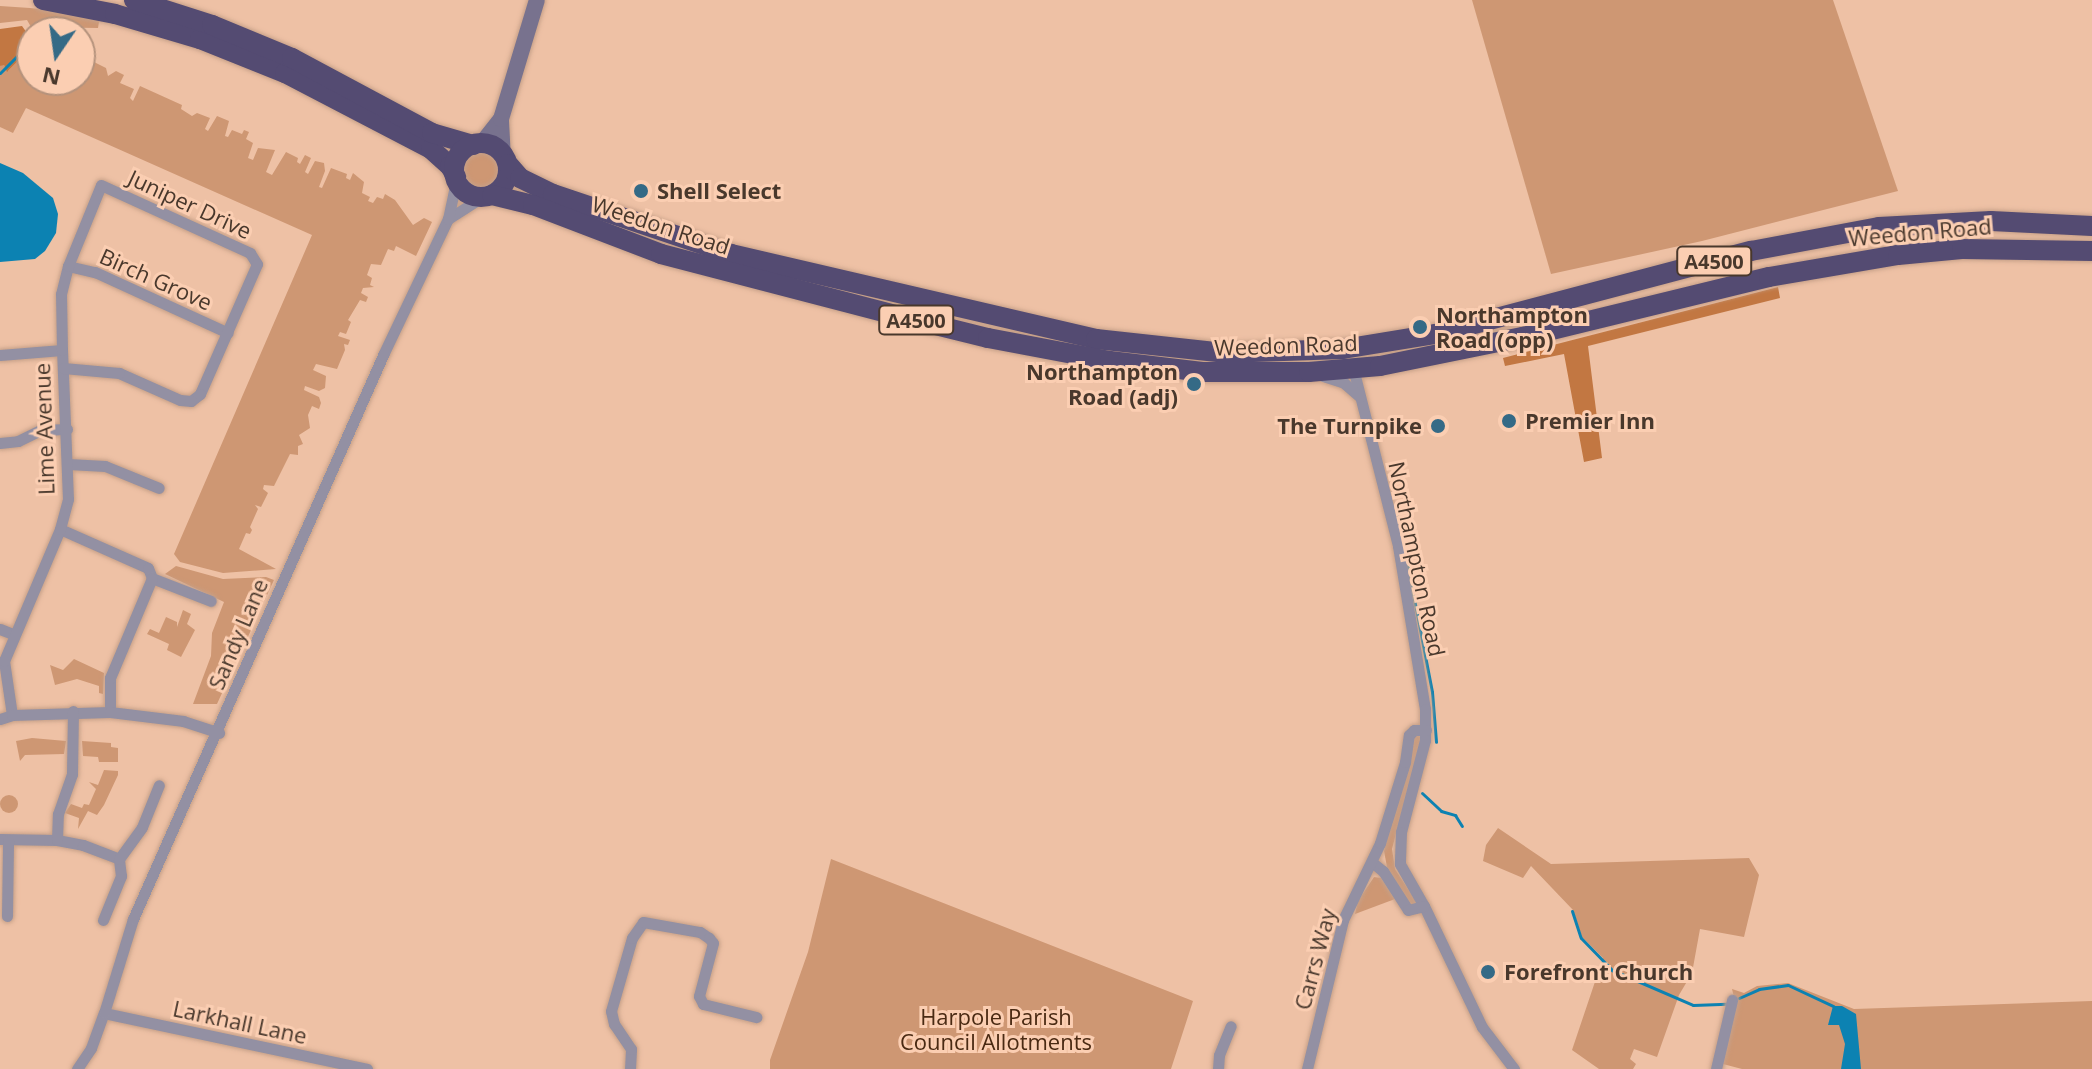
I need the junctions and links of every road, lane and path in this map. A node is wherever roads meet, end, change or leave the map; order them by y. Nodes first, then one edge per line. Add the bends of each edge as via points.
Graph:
1 (43, 0) edge
2 (134, 0) edge
3 (537, 0) edge
4 (501, 119) junction
5 (477, 144) junction
6 (506, 159) junction
7 (456, 178) junction
8 (101, 185) joint
9 (487, 196) junction
10 (448, 219) junction
11 (2092, 226) edge
12 (2092, 251) edge
13 (68, 266) junction
14 (228, 333) junction
15 (1343, 349) junction
16 (62, 350) junction
17 (0, 355) edge
18 (1380, 366) junction
19 (63, 368) junction
20 (1355, 368) junction
21 (1309, 372) junction
22 (1360, 393) junction
23 (67, 429) junction
24 (0, 443) edge
25 (68, 464) junction
26 (159, 488) dead end
27 (60, 529) junction
28 (152, 578) junction
29 (211, 601) dead end
30 (0, 629) edge
31 (13, 634) junction
32 (73, 711) junction
33 (110, 712) junction
34 (6, 717) edge
35 (1426, 730) junction
36 (219, 733) junction
37 (159, 785) dead end
38 (4, 840) edge
39 (57, 840) junction
40 (119, 859) junction
41 (1373, 863) junction
42 (1424, 906) junction
43 (3, 916) edge
44 (22, 917) dead end
45 (103, 920) dead end
46 (1732, 1000) dead end
47 (104, 1013) junction
48 (756, 1017) dead end
49 (1231, 1026) dead end
50 (77, 1069) edge
51 (367, 1069) edge
52 (630, 1069) edge
53 (1218, 1069) edge
54 (1307, 1069) edge
55 (1514, 1069) edge
56 (1716, 1069) edge

1 - 7 highway via 200,39 285,73 431,149
2 - 5 highway via 292,58 432,133
3 - 4 street
4 - 5 street
4 - 6 street
5 - 6 highway via 494,146
5 - 7 highway via 457,159
6 - 9 highway via 506,182
6 - 15 highway, Weedon Road / A4500 via 532,185 651,230 968,312 1161,348 1239,353
7 - 9 highway via 465,191
7 - 10 street
8 - 13 street, Lime Avenue
8 - 14 street, Juniper Drive via 250,253 256,273
9 - 10 street
9 - 21 highway, Weedon Road / A4500 via 533,205 661,254 988,338 1176,370
10 - 36 street, Sandy Lane via 383,355
11 - 15 highway, Weedon Road / A4500 via 1935,222 1814,238 1493,321
12 - 18 highway, Weedon Road / A4500 via 1962,249 1836,264
13 - 14 street, Birch Grove via 95,272
13 - 16 street, Lime Avenue via 61,294
14 - 19 street, Juniper Drive via 200,394 191,401 119,373
15 - 20 street, Northampton Road
16 - 17 street
16 - 19 street, Lime Avenue
18 - 20 highway, Weedon Road / A4500
18 - 22 street
19 - 23 street, Lime Avenue
20 - 21 highway, Weedon Road / A4500
20 - 22 street, Northampton Road
21 - 22 street
22 - 35 street, Northampton Road via 1405,583
23 - 24 street via 41,430
23 - 25 street, Lime Avenue
25 - 26 street via 105,466
25 - 27 street, Lime Avenue via 68,499
27 - 28 street via 148,568
27 - 31 street, Lime Avenue
28 - 29 street
28 - 33 street via 110,678
30 - 31 street
31 - 34 street, Lime Avenue via 4,661
32 - 33 street
32 - 34 street
32 - 39 street via 72,774 58,814
33 - 36 street via 183,721
35 - 41 street, Carrs Way via 1409,735
35 - 42 street, Northampton Road via 1398,847 1400,864
36 - 47 street, Sandy Lane via 133,919
37 - 40 street via 142,827
38 - 39 street
38 - 43 street
39 - 40 street
40 - 45 street via 121,876
41 - 42 street via 1408,910
41 - 54 street, Carrs Way via 1343,920
42 - 55 street, Northampton Road via 1482,1027
43 - 44 street
46 - 56 street
47 - 50 street, Sandy Lane
47 - 51 street, Larkhall Lane
48 - 52 street via 703,1004 699,996 713,943 709,938 643,922 632,938 611,1011 631,1049
49 - 53 street

